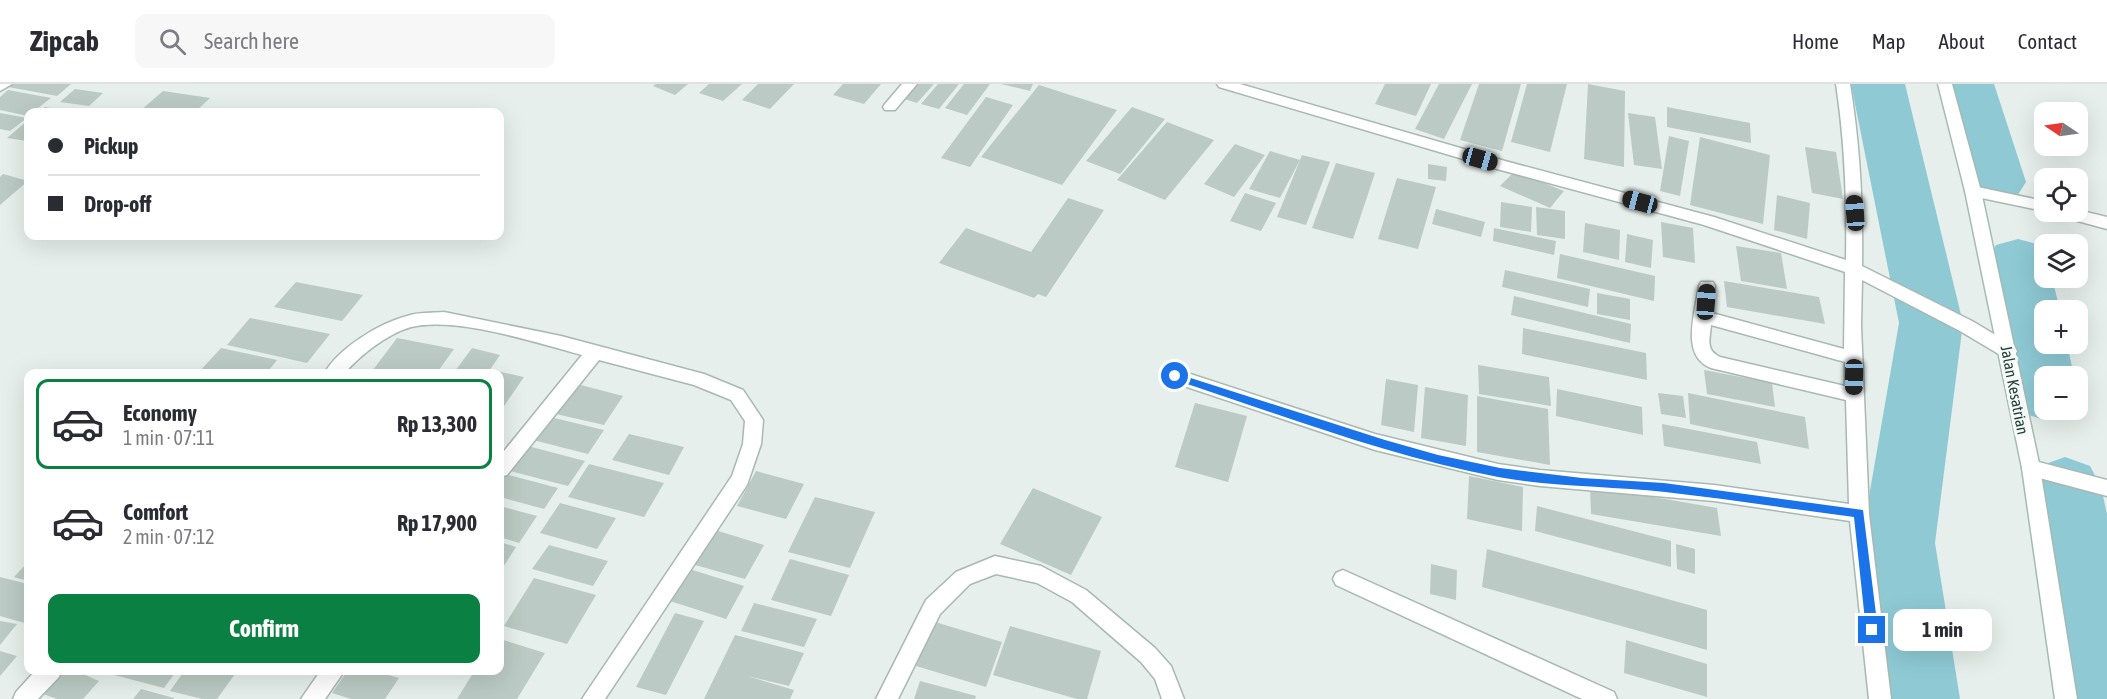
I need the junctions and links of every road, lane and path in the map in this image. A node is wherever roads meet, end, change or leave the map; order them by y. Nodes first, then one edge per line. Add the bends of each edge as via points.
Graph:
1 (5, 84) edge
2 (910, 84) edge
3 (1224, 84) edge
4 (1843, 84) edge
5 (1945, 84) edge
6 (0, 87) edge
7 (890, 106) dead end
8 (1972, 191) junction
9 (2034, 203) edge
10 (2088, 218) edge
11 (2107, 223) edge
12 (1852, 268) junction
13 (1707, 286) dead end
14 (1705, 317) junction
15 (2007, 351) junction
16 (594, 353) junction
17 (1854, 358) junction
18 (338, 369) edge
19 (1175, 376) dead end
20 (1854, 395) junction
21 (504, 464) edge
22 (2031, 468) junction
23 (2107, 488) edge
24 (1859, 514) junction
25 (1343, 579) dead end
26 (46, 675) edge
27 (332, 675) edge
28 (24, 699) edge
29 (312, 699) edge
30 (593, 699) edge
31 (886, 699) edge
32 (1173, 699) edge
33 (1606, 699) edge
34 (1880, 699) edge
35 (2066, 699) edge

1 - 6 street
2 - 7 street
3 - 12 street via 1708,221
4 - 12 street via 1851,136 1855,213
5 - 8 street, Jalan Kesatrian
8 - 9 street
8 - 15 street, Jalan Kesatrian
10 - 11 street
12 - 15 street
12 - 17 street
13 - 14 street
14 - 17 street
14 - 20 street via 1700,347 1708,359
15 - 22 street, Jalan Kesatrian
16 - 18 street via 444,318 410,321 385,331
16 - 21 street
16 - 30 street via 698,380 737,395 754,420 752,444 740,479
17 - 20 street
19 - 24 street via 1385,444 1500,473 1664,488
20 - 24 street
22 - 23 street
22 - 35 street, Jalan Kesatrian
24 - 34 street
25 - 33 street
26 - 28 street
27 - 29 street
31 - 32 street via 933,607 963,578 995,565 1041,575 1079,596 1148,655 1163,673

